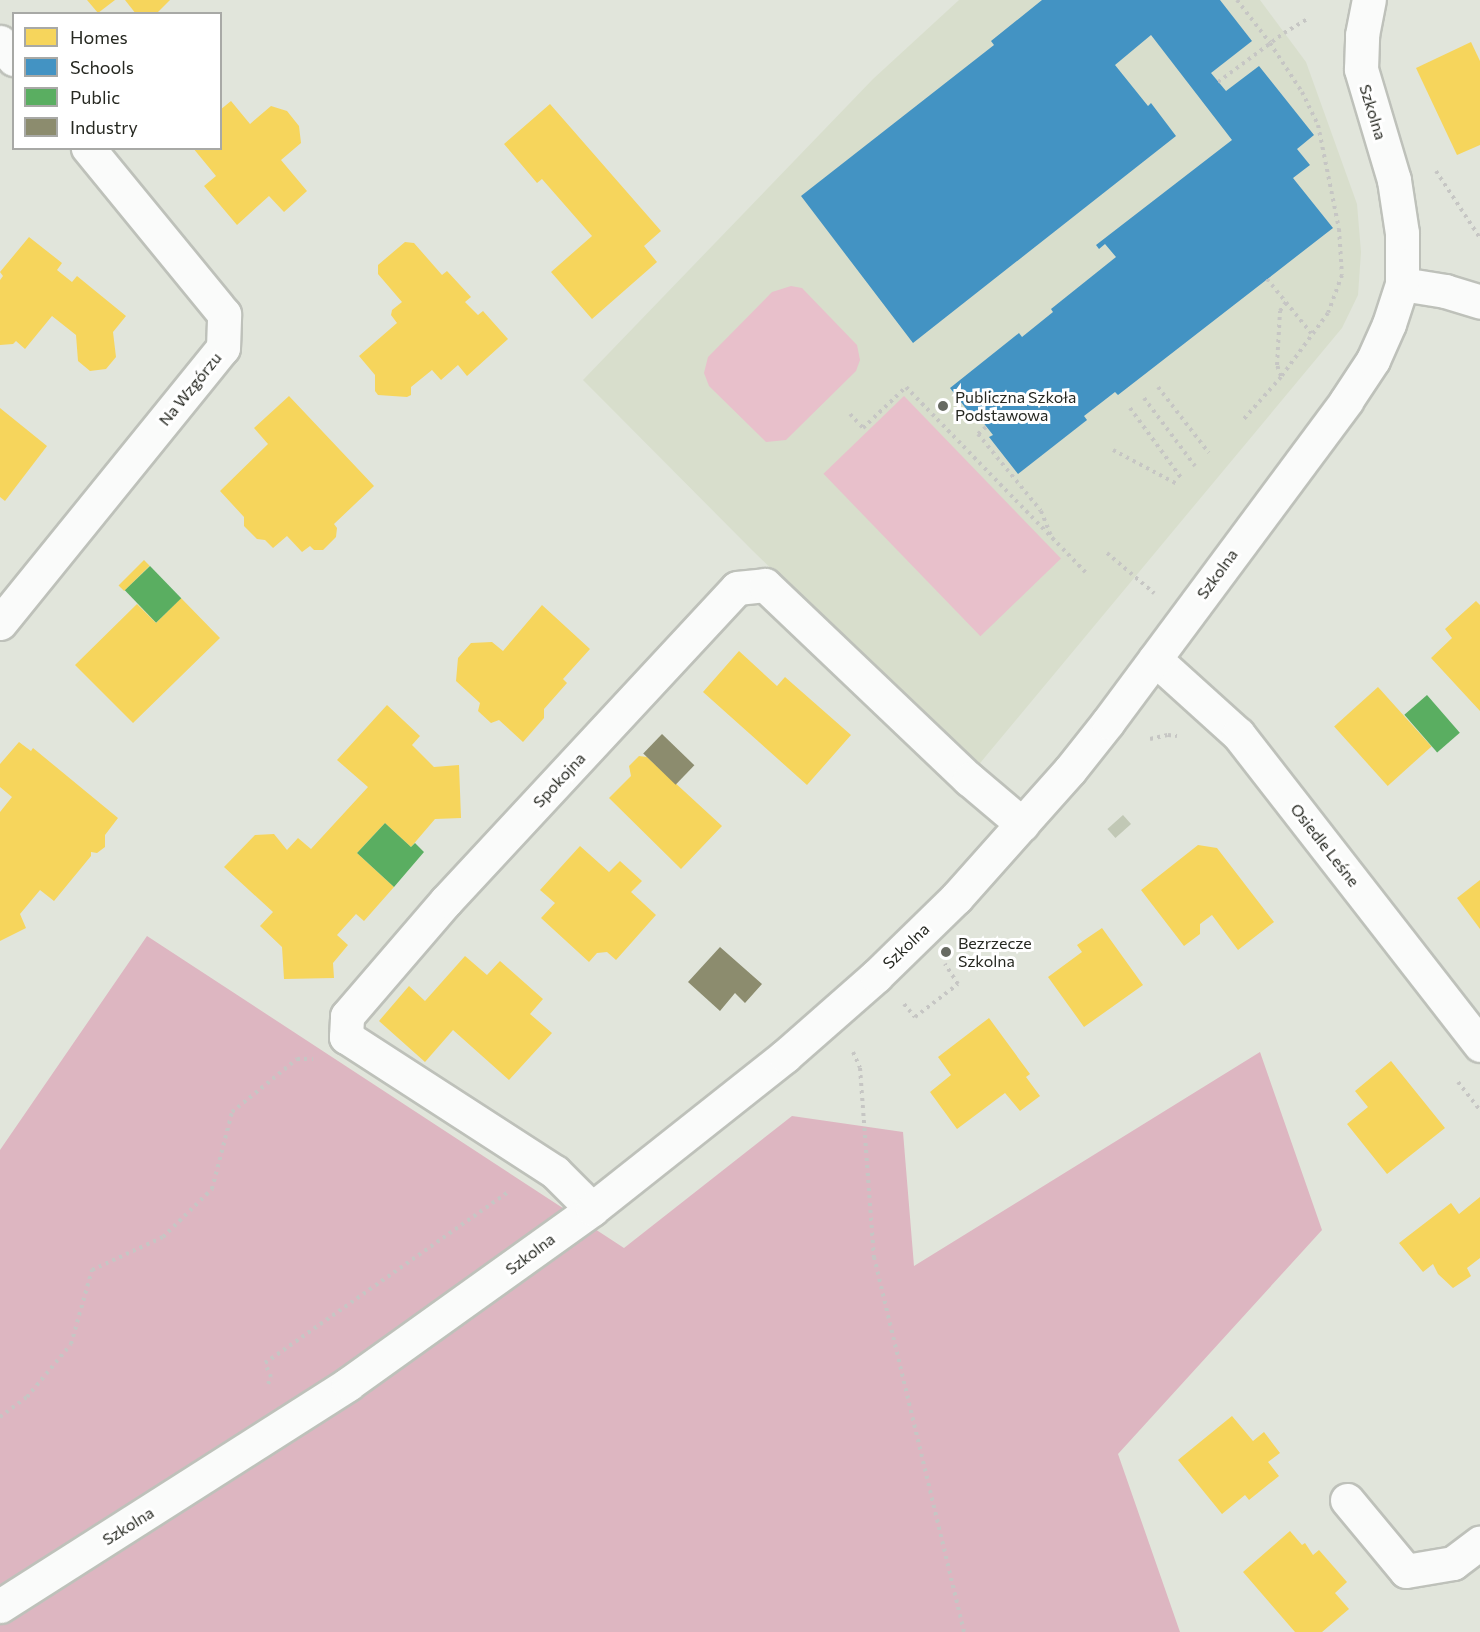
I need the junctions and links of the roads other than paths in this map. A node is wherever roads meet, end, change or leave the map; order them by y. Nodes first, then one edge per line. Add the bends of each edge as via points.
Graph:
1 (1369, 0) edge
2 (0, 42) edge
3 (12, 57) edge
4 (90, 150) edge
5 (1402, 284) junction
6 (1480, 302) edge
7 (0, 623) edge
8 (1155, 659) junction
9 (1022, 824) junction
10 (1480, 1045) edge
11 (592, 1209) junction
12 (1347, 1500) dead end
13 (1480, 1543) edge
14 (0, 1606) edge

1 - 5 street, Szkolna via 1360,69 1396,191 1402,233
2 - 3 street
4 - 7 street, Na Wzgórzu via 224,314 223,348
5 - 6 street
5 - 8 street, Szkolna via 1381,343 1360,380
8 - 9 street, Szkolna via 1103,729
8 - 10 street, Osiedle Leśne via 1238,734
9 - 11 street, Szkolna via 930,923 827,1019
9 - 11 street, Spokojna via 969,779 765,585 737,588 446,901 346,1016 346,1037 555,1172
11 - 14 street, Szkolna via 348,1384
12 - 13 street via 1406,1571 1453,1563

